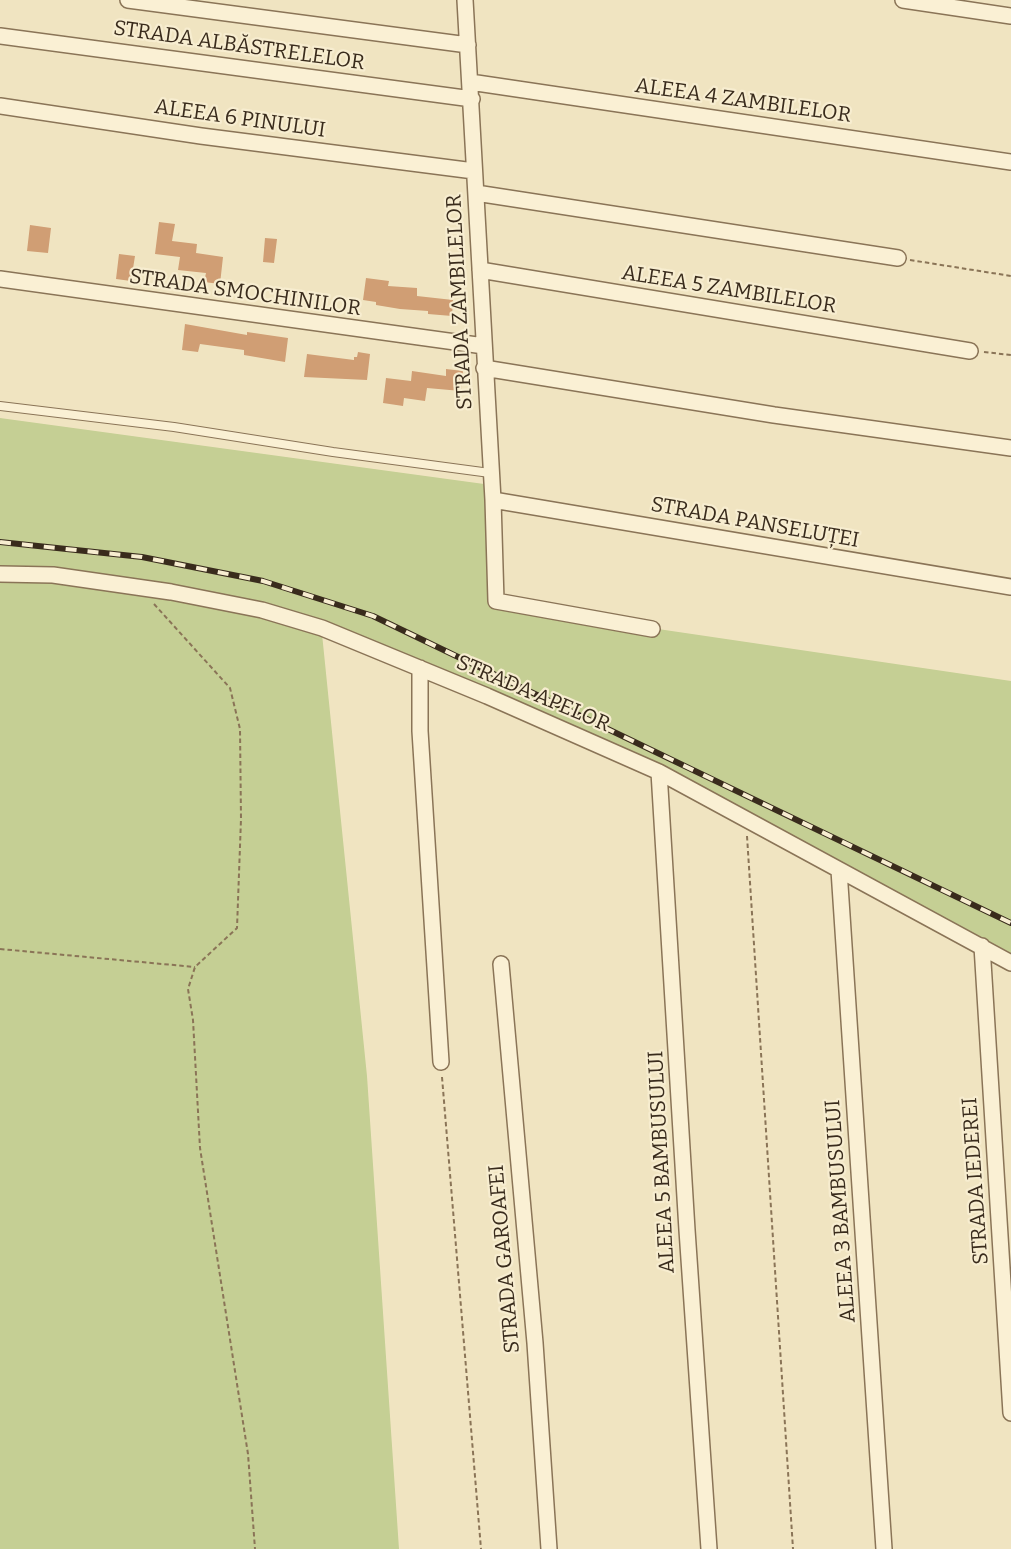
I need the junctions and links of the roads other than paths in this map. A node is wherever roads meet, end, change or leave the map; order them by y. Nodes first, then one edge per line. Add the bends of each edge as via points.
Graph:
1 (128, 0) edge
2 (465, 0) edge
3 (903, 0) edge
4 (1011, 16) edge
5 (0, 36) edge
6 (468, 45) junction
7 (470, 82) junction
8 (472, 99) junction
9 (0, 106) edge
10 (1011, 162) edge
11 (474, 171) junction
12 (476, 193) junction
13 (898, 258) road end
14 (480, 270) junction
15 (0, 279) edge
16 (484, 346) junction
17 (970, 351) road end
18 (484, 368) junction
19 (0, 406) edge
20 (1011, 448) edge
21 (490, 473) junction
22 (493, 500) junction
23 (0, 574) edge
24 (1011, 586) edge
25 (652, 629) dead end
26 (420, 668) junction
27 (659, 772) junction
28 (839, 870) junction
29 (982, 946) junction
30 (1011, 963) edge
31 (501, 964) dead end
32 (441, 1062) road end
33 (1011, 1413) edge
34 (549, 1549) edge
35 (709, 1549) edge
36 (884, 1549) edge

1 - 6 street
2 - 6 street, STRADA ZAMBILELOR
3 - 4 street
5 - 8 street, STRADA ALBĂSTRELELOR
6 - 7 street, STRADA ZAMBILELOR
7 - 8 street, STRADA ZAMBILELOR
7 - 10 street, ALEEA 4 ZAMBILELOR
8 - 11 street, STRADA ZAMBILELOR
9 - 11 street, ALEEA 6 PINULUI
11 - 12 street, STRADA ZAMBILELOR
12 - 13 street
12 - 14 street, STRADA ZAMBILELOR
14 - 16 street, STRADA ZAMBILELOR
14 - 17 street, ALEEA 5 ZAMBILELOR
15 - 16 street, STRADA SMOCHINILOR
16 - 18 street, STRADA ZAMBILELOR
18 - 20 street
18 - 21 street, STRADA ZAMBILELOR
19 - 21 lane
21 - 22 street, STRADA ZAMBILELOR
22 - 24 street, STRADA PANSELUȚEI
22 - 25 street, STRADA ZAMBILELOR via 496,601
23 - 26 street, STRADA APELOR via 53,575 171,592 282,616
26 - 27 street, STRADA APELOR
26 - 32 street via 420,731
27 - 28 street, STRADA APELOR
27 - 35 street, ALEEA 5 BAMBUSULUI
28 - 29 street, STRADA APELOR
28 - 36 street, ALEEA 3 BAMBUSULUI
29 - 30 street, STRADA APELOR
29 - 33 street, STRADA IEDEREI
31 - 34 street, STRADA GAROAFEI

